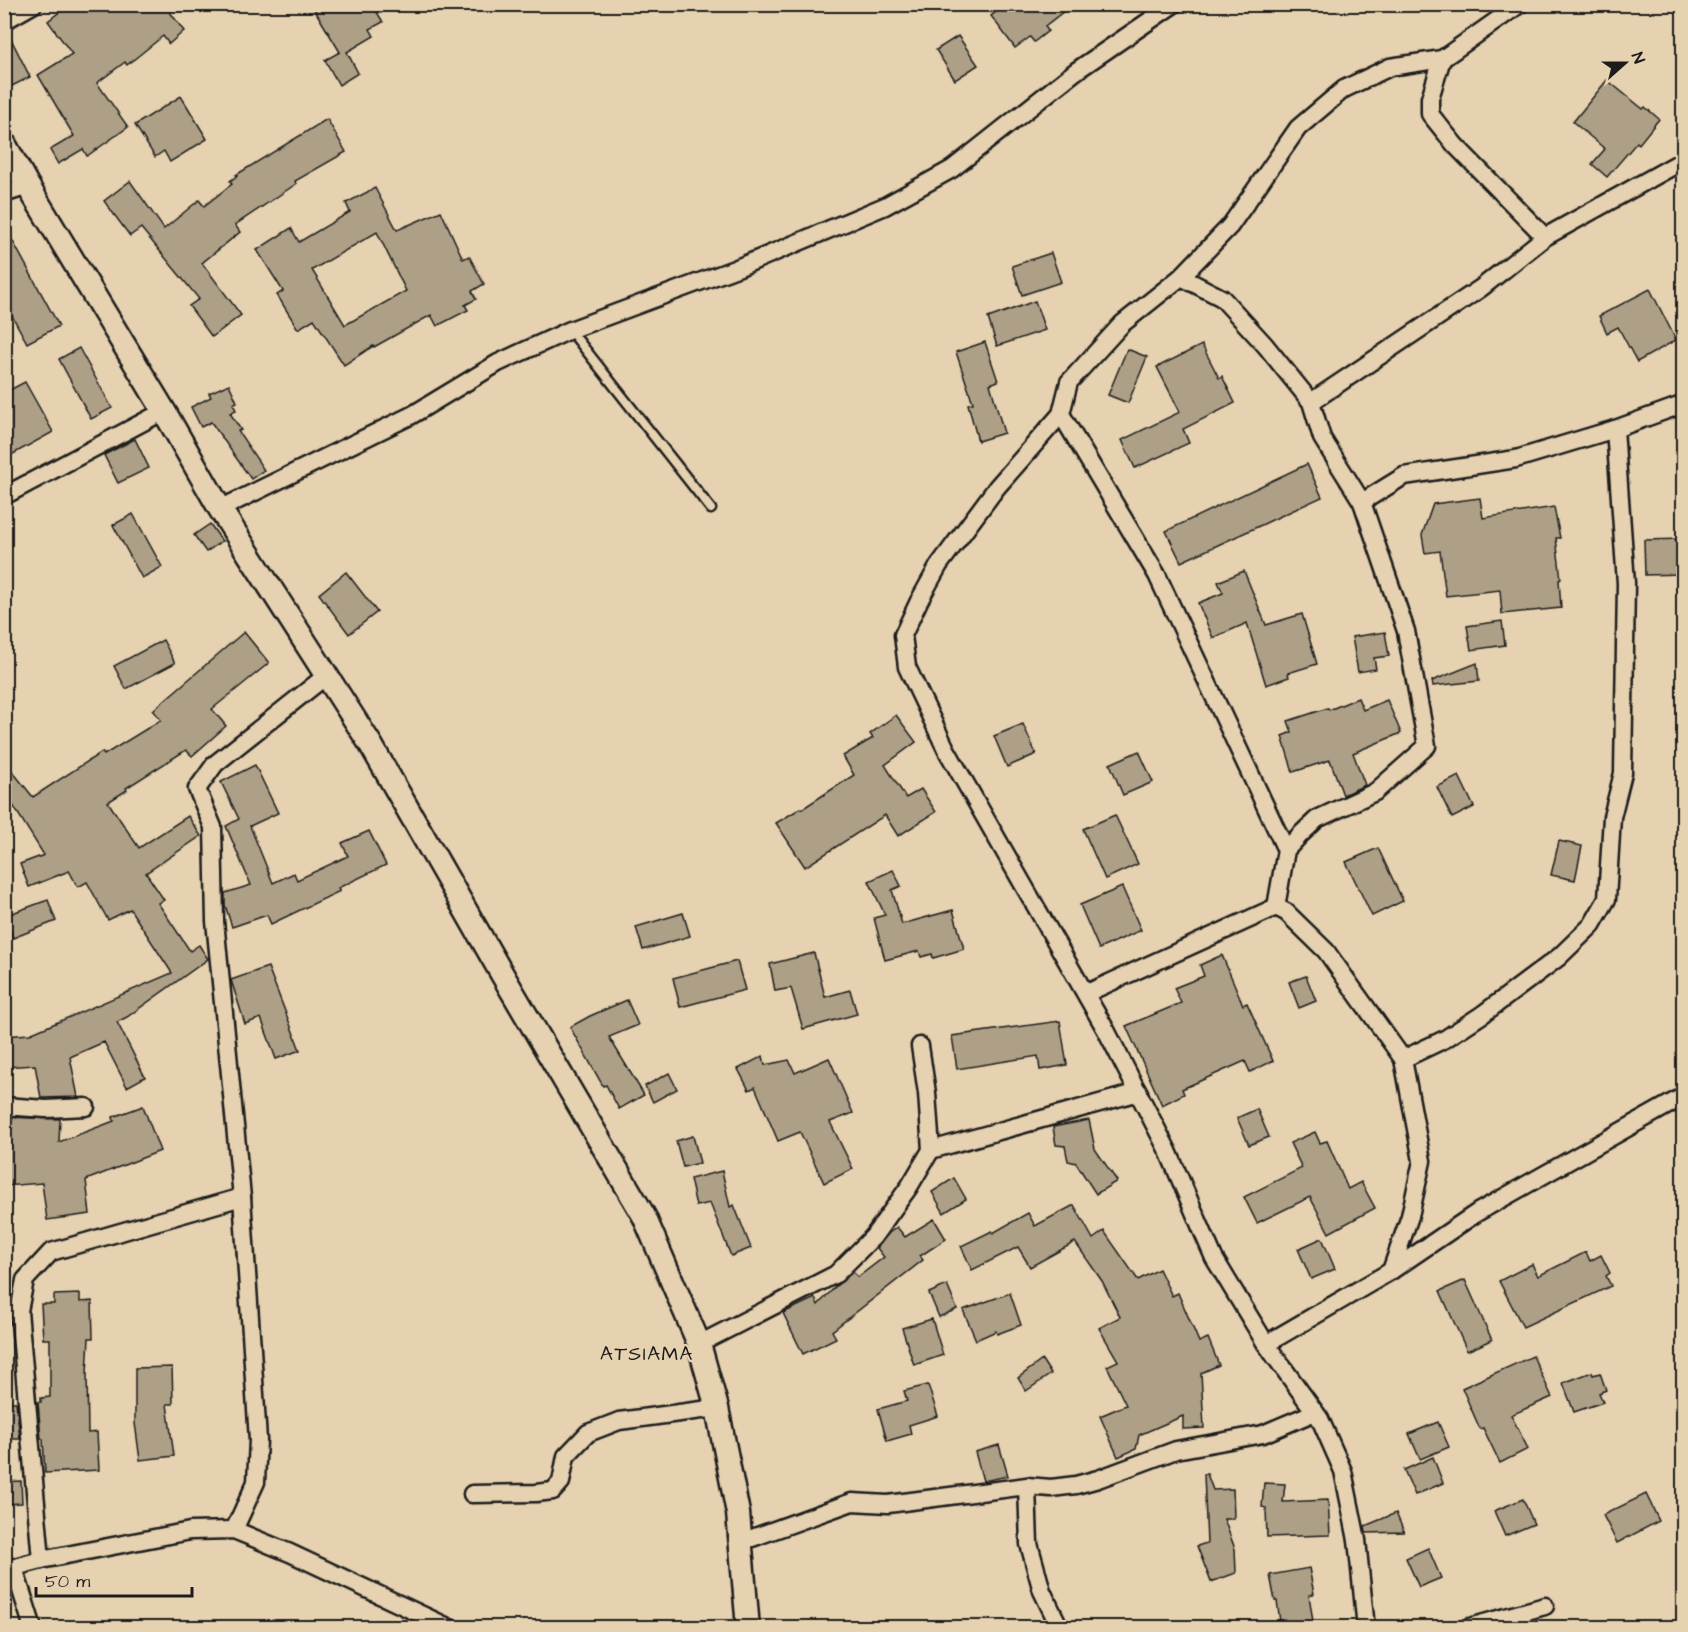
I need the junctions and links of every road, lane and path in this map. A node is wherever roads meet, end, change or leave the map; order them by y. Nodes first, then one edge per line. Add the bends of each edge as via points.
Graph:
1 (34, 4) edge
2 (1174, 4) edge
3 (1520, 4) edge
4 (4, 21) edge
5 (1442, 59) junction
6 (4, 143) edge
7 (1683, 160) edge
8 (28, 186) junction
9 (4, 194) edge
10 (1545, 237) junction
11 (1181, 277) junction
12 (570, 330) junction
13 (1311, 402) junction
14 (1683, 404) edge
15 (164, 411) junction
16 (1061, 414) junction
17 (1615, 429) junction
18 (4, 496) edge
19 (1362, 502) junction
20 (220, 509) junction
21 (711, 509) dead end
22 (327, 675) junction
23 (1286, 850) junction
24 (1276, 907) junction
25 (1087, 993) junction
26 (920, 1046) dead end
27 (1403, 1059) junction
28 (1139, 1092) junction
29 (1683, 1096) edge
30 (4, 1106) edge
31 (86, 1107) dead end
32 (931, 1150) junction
33 (242, 1197) junction
34 (1391, 1271) junction
35 (12, 1311) edge
36 (699, 1344) junction
37 (1266, 1344) junction
38 (717, 1408) junction
39 (1315, 1412) junction
40 (1026, 1486) junction
41 (472, 1494) dead end
42 (234, 1530) junction
43 (741, 1542) junction
44 (41, 1560) junction
45 (9, 1569) edge
46 (1545, 1606) dead end
47 (33, 1628) edge
48 (450, 1628) edge
49 (748, 1628) edge
50 (1060, 1628) edge
51 (1366, 1628) edge
52 (1466, 1628) edge

1 - 4 street
2 - 12 street via 1076,71 952,170 894,201 737,268
3 - 5 street
5 - 10 street via 1430,98 1430,114
5 - 11 street via 1390,67 1344,89 1298,128 1230,226
6 - 8 street
7 - 10 street
8 - 9 street
8 - 15 street
10 - 13 street via 1481,288
11 - 13 street via 1222,298
11 - 16 street via 1122,324 1069,382
12 - 20 street via 498,363 412,415
12 - 21 lane
13 - 19 street via 1322,438
14 - 17 street
15 - 18 street
15 - 20 street
16 - 23 street via 1157,575
16 - 25 street via 997,487 939,565 903,635 908,667 946,749
17 - 19 street via 1516,459 1404,476
17 - 27 street via 1626,583 1623,774 1612,817 1607,898 1592,925 1559,957 1454,1033
19 - 23 street via 1406,631 1426,746 1375,792 1317,819
20 - 22 street
22 - 33 street via 215,764 197,789 213,827 214,921
22 - 36 street via 644,1216
23 - 24 street
24 - 25 street
24 - 27 street via 1326,951
25 - 28 street
26 - 32 street
27 - 34 street via 1422,1161 1410,1216
28 - 32 street
28 - 37 street via 1214,1258
29 - 34 street via 1478,1212
30 - 31 street
32 - 36 street via 873,1237 836,1274
33 - 35 street via 51,1252 25,1280
33 - 42 street via 258,1440 256,1482
34 - 37 street
35 - 44 street
36 - 38 street
37 - 39 street
38 - 41 street via 619,1421 588,1433 566,1456 561,1482 553,1491
38 - 43 street
39 - 40 street via 1263,1434 1176,1450 1076,1485
39 - 51 street via 1343,1471 1357,1540
40 - 43 street via 888,1504 852,1502
40 - 50 street via 1029,1544 1042,1591
42 - 44 street via 190,1531
42 - 48 street
43 - 49 street
44 - 45 street
45 - 47 street
46 - 52 street

